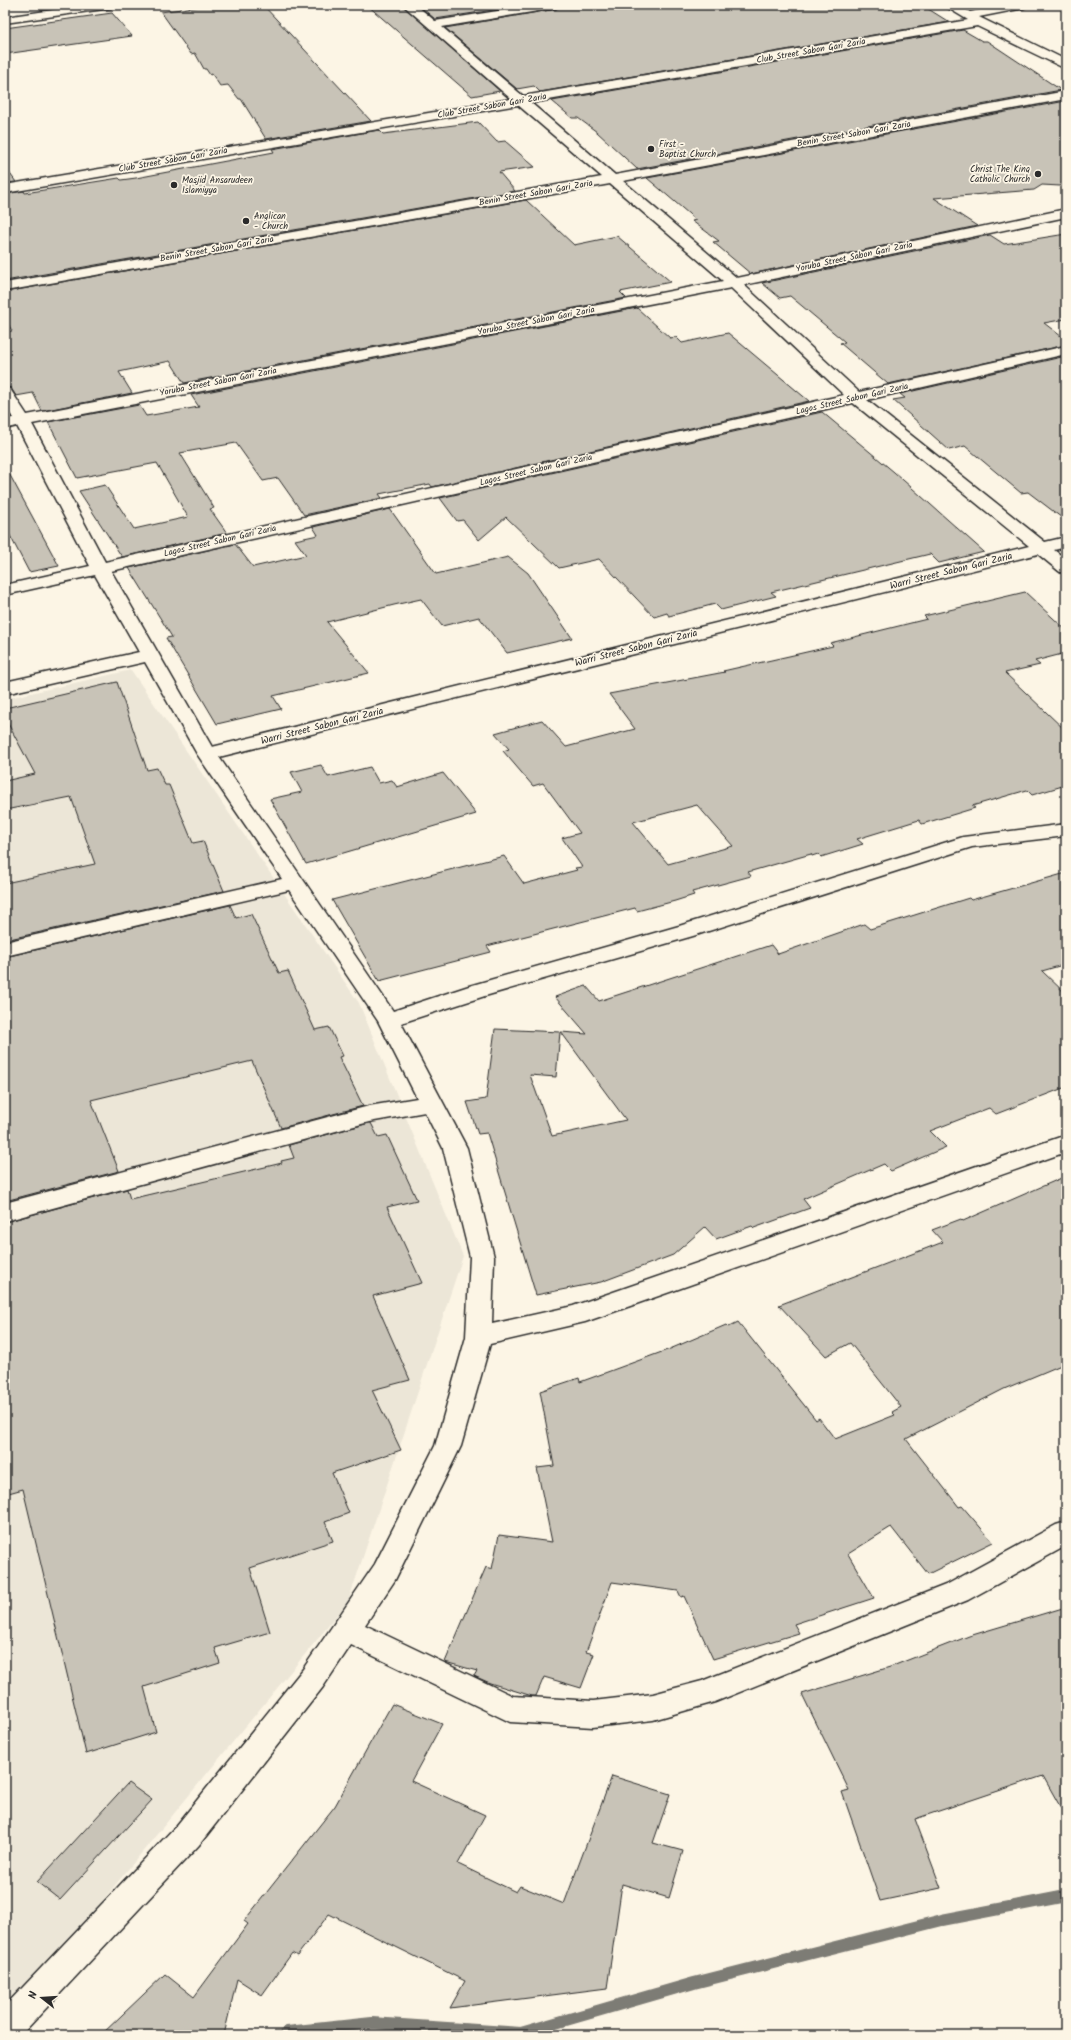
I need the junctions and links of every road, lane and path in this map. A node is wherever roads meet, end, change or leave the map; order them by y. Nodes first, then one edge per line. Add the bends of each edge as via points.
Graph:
1 (14, 5) edge
2 (111, 5) edge
3 (409, 5) edge
4 (556, 5) edge
5 (949, 5) edge
6 (1024, 5) edge
7 (25, 17) junction
8 (974, 19) junction
9 (5, 20) edge
10 (434, 25) junction
11 (1066, 65) edge
12 (1066, 95) edge
13 (521, 101) junction
14 (613, 179) junction
15 (5, 189) edge
16 (1066, 212) edge
17 (734, 283) junction
18 (5, 287) edge
19 (1066, 350) edge
20 (5, 392) edge
21 (856, 398) junction
22 (14, 422) edge
23 (1066, 542) edge
24 (1042, 548) junction
25 (100, 568) junction
26 (1066, 568) edge
27 (5, 590) edge
28 (150, 655) junction
29 (5, 688) edge
30 (206, 754) junction
31 (1066, 830) edge
32 (295, 882) junction
33 (5, 949) edge
34 (388, 1020) junction
35 (431, 1103) junction
36 (1066, 1143) edge
37 (5, 1212) edge
38 (479, 1337) junction
39 (1066, 1533) edge
40 (346, 1629) junction
41 (5, 2029) edge

1 - 7 street
2 - 7 street
3 - 10 street
4 - 10 street
5 - 8 street
6 - 8 street, Club Street Sabon Gari Zaria
7 - 9 street
8 - 11 street
8 - 13 street, Club Street Sabon Gari Zaria
10 - 13 street
12 - 14 street, Benin Street Sabon Gari Zaria
13 - 14 street
13 - 15 street, Club Street Sabon Gari Zaria
14 - 17 street
14 - 18 street, Benin Street Sabon Gari Zaria
16 - 17 street, Yoruba Street Sabon Gari Zaria
17 - 21 street
17 - 22 street, Yoruba Street Sabon Gari Zaria
19 - 21 street, Lagos Street Sabon Gari Zaria
20 - 22 street
21 - 24 street
21 - 25 street, Lagos Street Sabon Gari Zaria
22 - 25 street
23 - 24 street, Warri Street Sabon Gari Zaria
24 - 26 street
24 - 30 street, Warri Street Sabon Gari Zaria
25 - 27 street, Lagos Street Sabon Gari Zaria
25 - 28 street
28 - 29 street
28 - 30 street
30 - 32 street
31 - 34 street via 970,841 686,931 477,991
32 - 33 street
32 - 34 street
34 - 35 street
35 - 37 street via 369,1114
35 - 38 street via 455,1148 482,1257
36 - 38 street via 576,1315
38 - 40 street via 448,1446 385,1572
39 - 40 street via 958,1592 705,1693 653,1707 593,1714 510,1709
40 - 41 street via 313,1678 188,1834

